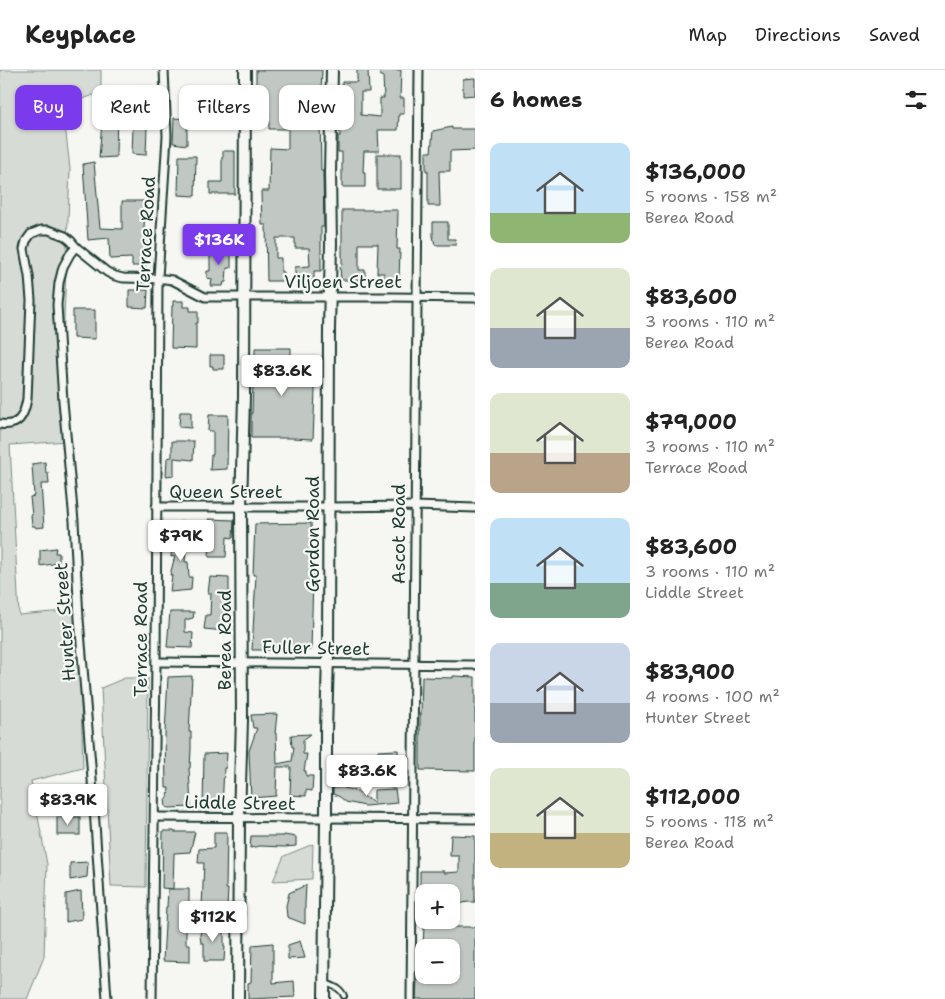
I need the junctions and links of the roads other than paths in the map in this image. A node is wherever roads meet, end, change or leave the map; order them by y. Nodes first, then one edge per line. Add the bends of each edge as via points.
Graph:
1 (164, 70) edge
2 (246, 70) edge
3 (332, 70) edge
4 (419, 70) edge
5 (76, 247) junction
6 (158, 278) junction
7 (244, 297) junction
8 (330, 297) junction
9 (416, 297) junction
10 (475, 298) edge
11 (0, 424) edge
12 (415, 506) junction
13 (156, 507) junction
14 (241, 507) junction
15 (330, 507) junction
16 (475, 508) edge
17 (156, 662) junction
18 (241, 662) junction
19 (328, 663) junction
20 (414, 664) junction
21 (475, 665) edge
22 (155, 817) junction
23 (239, 818) junction
24 (326, 819) junction
25 (412, 819) junction
26 (475, 819) edge
27 (324, 982) junction
28 (344, 996) dead end
29 (107, 999) edge
30 (152, 999) edge
31 (238, 999) edge
32 (324, 999) edge
33 (411, 999) edge

1 - 6 street, Terrace Road via 167,136
2 - 7 street, Berea Road
3 - 8 street, Gordon Road
4 - 9 street, Ascot Road
5 - 6 street, Viljoen Street via 115,276
5 - 11 street, Viljoen Street via 65,236 49,230 35,232 26,241 24,250 30,300 27,399 21,418 14,424
5 - 29 street, Hunter Street via 63,266 57,305
6 - 7 street, Viljoen Street via 172,280 205,297
6 - 13 street, Terrace Road
7 - 8 street, Viljoen Street
7 - 14 street, Berea Road
8 - 9 street, Viljoen Street
8 - 15 street, Gordon Road
9 - 10 street, Viljoen Street
9 - 12 street, Ascot Road
12 - 15 street, Queen Street
12 - 16 street, Queen Street
12 - 20 street, Ascot Road
13 - 14 street, Queen Street
13 - 17 street, Terrace Road
14 - 15 street, Queen Street
14 - 18 street, Berea Road
15 - 19 street, Gordon Road
17 - 18 street, Fuller Street
17 - 22 street, Terrace Road
18 - 19 street, Fuller Street
18 - 23 street, Berea Road
19 - 20 street, Fuller Street
19 - 24 street, Gordon Road
20 - 21 street, Fuller Street
20 - 25 street, Ascot Road
22 - 23 street, Liddle Street
22 - 30 street, Terrace Road
23 - 24 street, Liddle Street
23 - 31 street, Berea Road
24 - 25 street, Liddle Street
24 - 27 street, Gordon Road
25 - 26 street, Liddle Street
25 - 33 street, Ascot Road
27 - 28 lane via 339,989
27 - 32 street, Gordon Road

